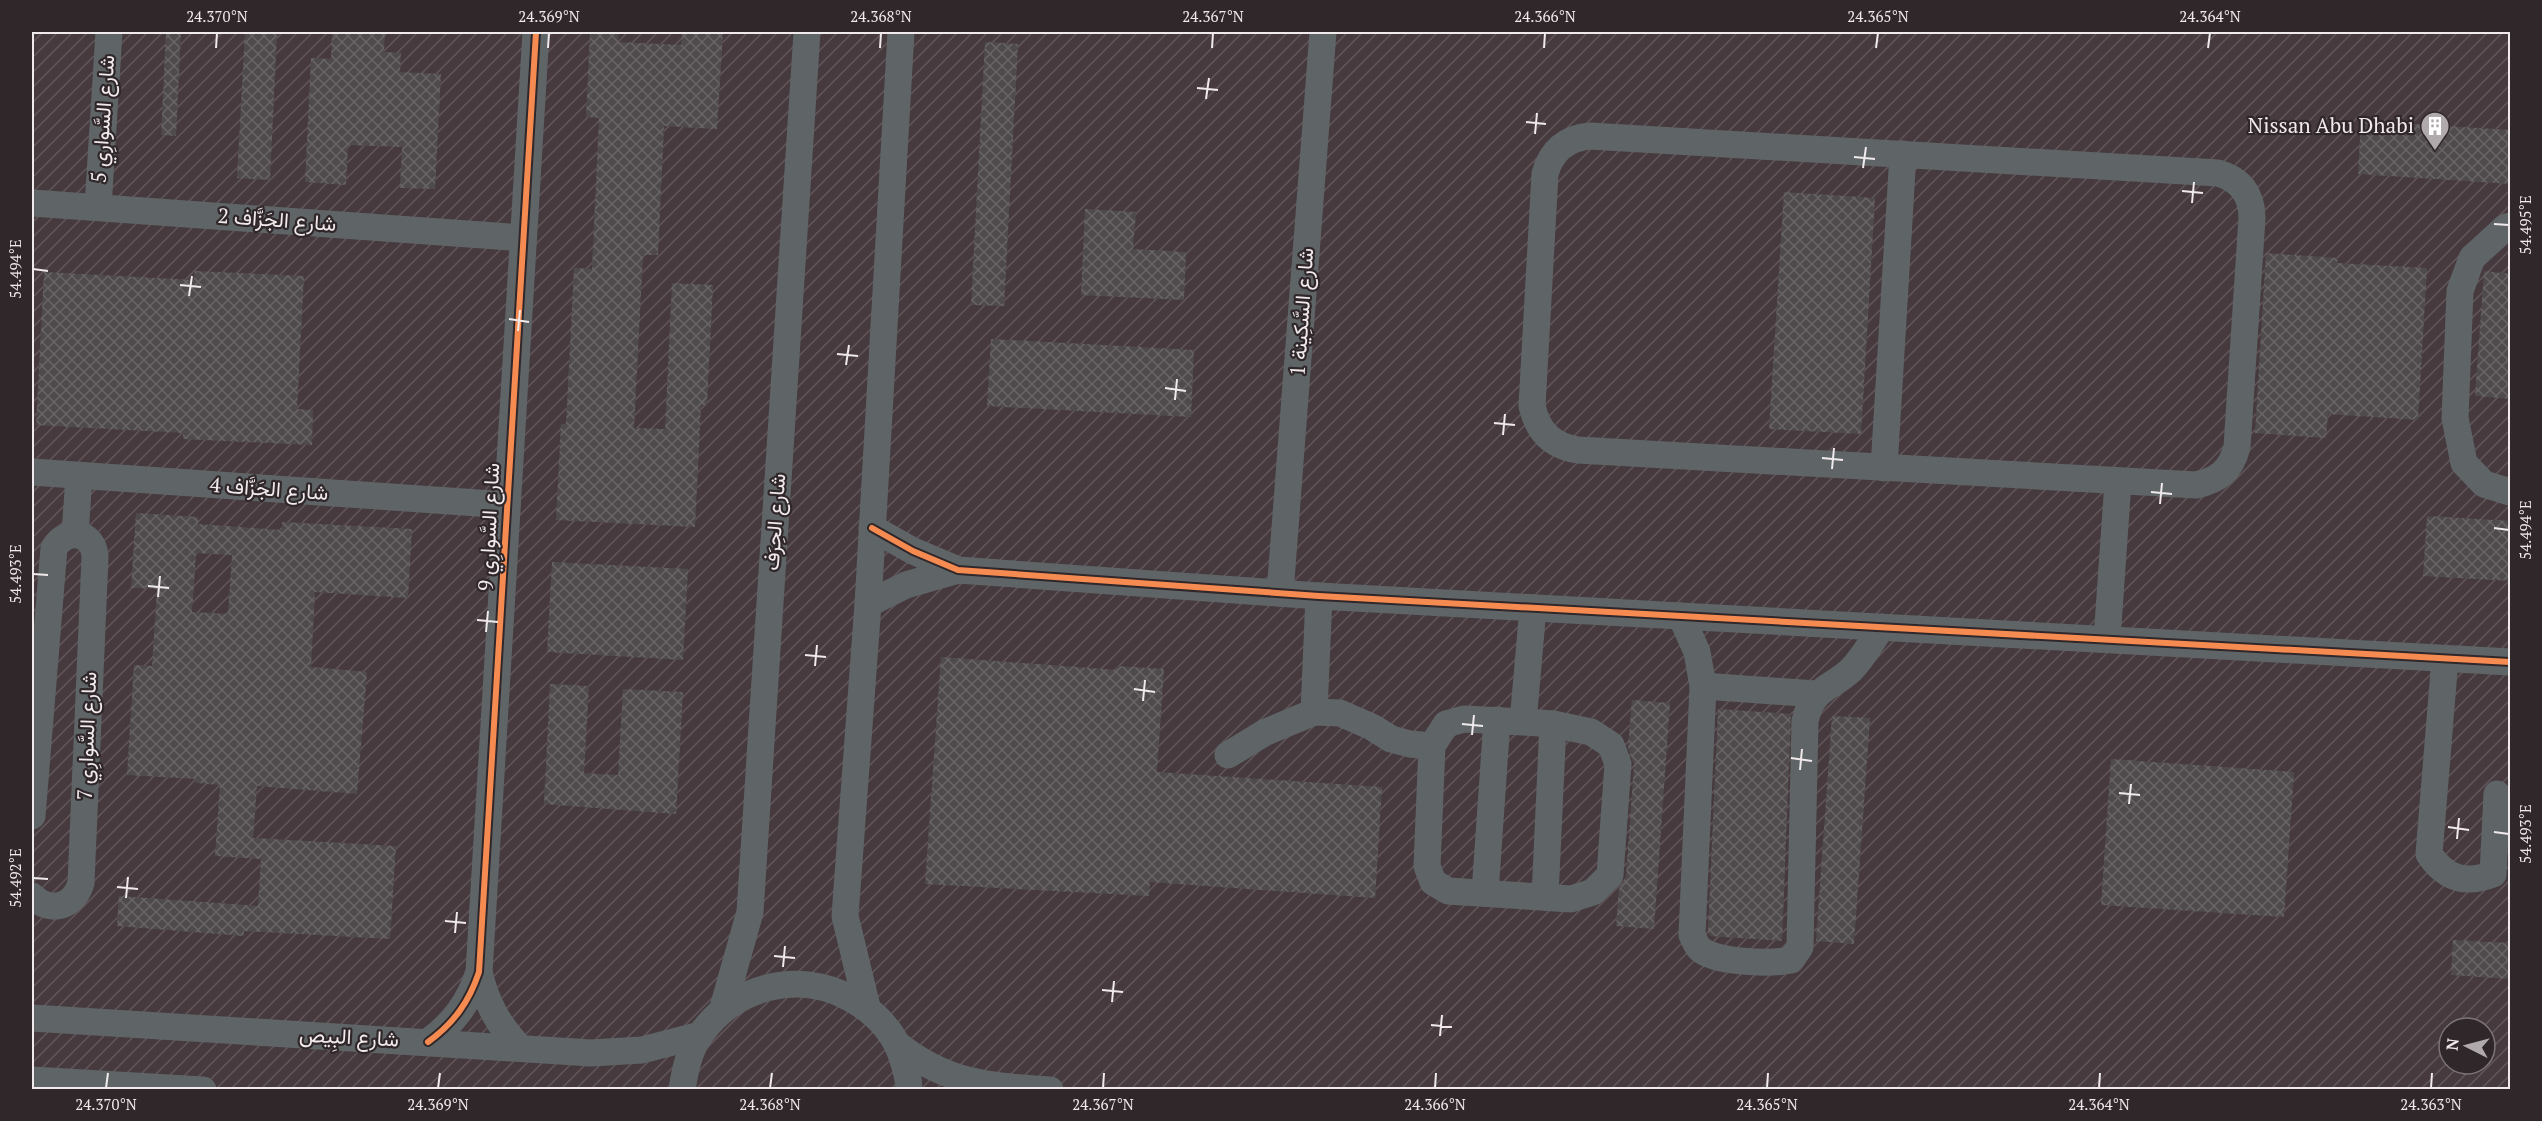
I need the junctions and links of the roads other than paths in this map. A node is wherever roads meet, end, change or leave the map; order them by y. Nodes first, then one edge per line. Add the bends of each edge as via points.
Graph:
1 (109, 32) edge
2 (536, 32) edge
3 (807, 32) edge
4 (901, 32) edge
5 (1323, 32) edge
6 (1903, 154) junction
7 (32, 203) edge
8 (98, 207) junction
9 (2511, 226) edge
10 (523, 238) junction
11 (1884, 468) junction
12 (32, 472) edge
13 (79, 476) junction
14 (2118, 482) junction
15 (2511, 492) edge
16 (507, 505) junction
17 (873, 528) junction
18 (75, 534) junction
19 (958, 570) junction
20 (1280, 593) junction
21 (1319, 596) junction
22 (868, 604) junction
23 (1533, 608) junction
24 (1682, 616) junction
25 (1882, 627) junction
26 (2107, 639) junction
27 (2445, 659) junction
28 (2511, 662) edge
29 (1703, 686) junction
30 (1816, 694) junction
31 (1314, 712) junction
32 (1510, 721) junction
33 (1553, 724) junction
34 (1432, 746) junction
35 (1228, 755) dead end
36 (2497, 794) dead end
37 (32, 816) edge
38 (1485, 893) junction
39 (32, 896) edge
40 (1545, 897) junction
41 (479, 972) junction
42 (867, 1007) junction
43 (723, 1008) junction
44 (32, 1018) edge
45 (700, 1035) junction
46 (428, 1042) junction
47 (897, 1044) junction
48 (520, 1048) junction
49 (32, 1080) edge
50 (203, 1089) edge
51 (682, 1089) edge
52 (909, 1089) edge
53 (1050, 1089) edge

1 - 8 street, شارع السَّوارِي 5
2 - 10 street, شارع السَّوارِي 9
3 - 43 street, شارع الحِرَف via 750,912
4 - 17 street
5 - 20 street, شارع السَّكِينة 1
6 - 11 street
6 - 11 street via 1590,136 1560,146 1545,174 1533,406 1547,437 1578,450
6 - 14 street via 2218,173 2244,188 2252,218 2234,458 2219,478 2196,485
7 - 8 street, شارع الجَزَّاف 2
8 - 10 street, شارع الجَزَّاف 2
9 - 15 street via 2472,258 2460,291 2455,418 2464,463 2484,484
10 - 16 street, شارع السَّوارِي 9
11 - 14 street
12 - 13 street, شارع الجَزَّاف 4
13 - 16 street, شارع الجَزَّاف 4
13 - 18 street
14 - 26 street
16 - 41 street, شارع السَّوارِي 9
17 - 19 street via 912,551
17 - 22 street
18 - 37 street via 63,537 54,548
18 - 39 street, شارع السَّوارِي 7 via 92,544 95,557 81,883 74,898 61,906 44,906
19 - 20 street
19 - 22 street via 906,585
20 - 21 street
21 - 23 street
21 - 31 street
22 - 42 street via 845,916
23 - 24 street
23 - 32 street
24 - 25 street
24 - 29 street via 1697,652
25 - 26 street
25 - 30 street via 1853,668
26 - 27 street
27 - 28 street
27 - 36 street via 2429,854 2439,869 2450,876 2481,879 2493,874
29 - 30 street
29 - 30 street via 1692,935 1699,948 1714,957 1775,963 1791,960 1800,947 1805,721
31 - 34 street via 1341,713 1391,739
31 - 35 street via 1264,733
32 - 33 street
32 - 34 street via 1464,719 1446,724
32 - 38 street
33 - 40 street
33 - 40 street via 1591,732 1611,745 1618,764 1610,875 1593,892 1571,899
34 - 38 street via 1427,866 1433,882 1448,891
38 - 40 street
41 - 46 street, شارع السَّوارِي 9 via 474,989 455,1019
41 - 48 street, شارع السَّوارِي 9 via 497,1021
42 - 43 street via 833,989 795,982 757,989
42 - 47 street
43 - 45 street
44 - 46 street, شارع البِيص
45 - 48 street, شارع البِيص via 642,1050 591,1053
45 - 51 street via 686,1065
46 - 48 street, شارع البِيص
47 - 52 street
47 - 53 street via 930,1067 967,1081
49 - 50 street

